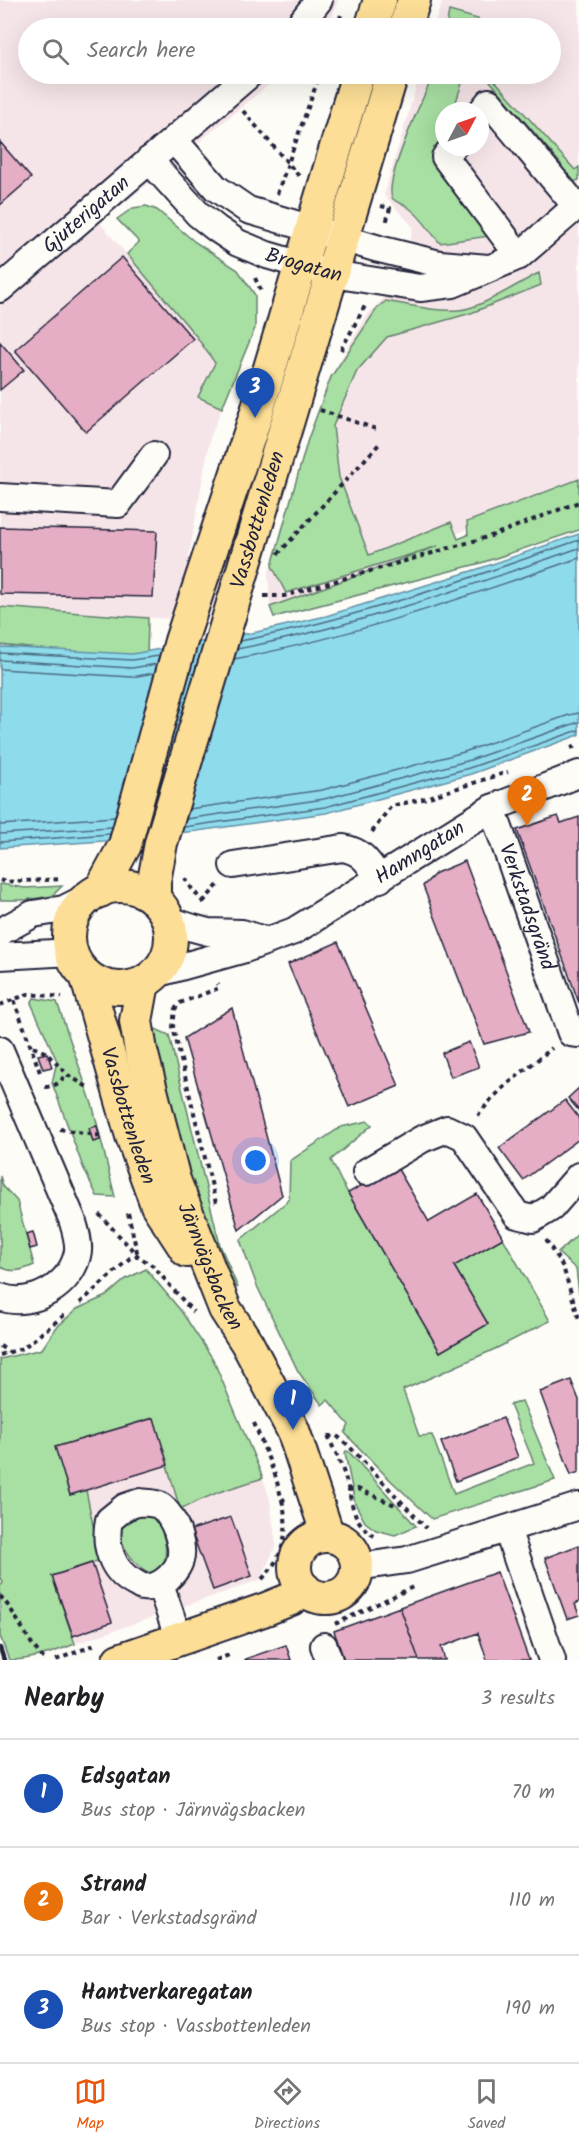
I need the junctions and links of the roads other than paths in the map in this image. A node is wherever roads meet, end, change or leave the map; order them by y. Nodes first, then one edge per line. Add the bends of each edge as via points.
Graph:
1 (319, 0) edge
2 (380, 0) edge
3 (414, 0) edge
4 (305, 18) edge
5 (374, 18) edge
6 (408, 18) edge
7 (238, 84) edge
8 (355, 84) edge
9 (389, 84) edge
10 (489, 102) edge
11 (174, 140) junction
12 (446, 156) edge
13 (149, 160) junction
14 (578, 205) edge
15 (312, 229) junction
16 (343, 239) junction
17 (519, 256) junction
18 (302, 265) junction
19 (490, 268) junction
20 (332, 274) junction
21 (0, 288) edge
22 (154, 455) dead end
23 (0, 497) edge
24 (579, 774) edge
25 (492, 808) junction
26 (233, 865) dead end
27 (380, 879) junction
28 (95, 894) junction
29 (161, 909) junction
30 (0, 912) edge
31 (33, 914) junction
32 (0, 932) edge
33 (267, 941) junction
34 (0, 956) edge
35 (79, 964) junction
36 (149, 979) junction
37 (575, 1033) edge
38 (0, 1050) edge
39 (366, 1172) dead end
40 (579, 1176) edge
41 (0, 1297) edge
42 (211, 1312) junction
43 (579, 1506) edge
44 (507, 1529) junction
45 (328, 1536) junction
46 (357, 1567) junction
47 (160, 1584) dead end
48 (305, 1589) junction
49 (178, 1640) junction
50 (109, 1652) edge
51 (552, 1660) edge

1 - 4 street
2 - 5 main road
3 - 6 main road
7 - 11 street, Gjuterigatan
8 - 15 main road, Vassbottenleden
9 - 16 main road, Vassbottenleden
10 - 14 street
11 - 13 street, Gjuterigatan
11 - 15 street, Brogatan via 216,188 248,210
12 - 17 street
13 - 18 street, Brogatan via 217,230 257,251
13 - 21 street, Gjuterigatan
14 - 17 street, Brogatan
15 - 16 street, Brogatan
15 - 18 main road, Vassbottenleden
16 - 19 street, Brogatan via 440,264
16 - 20 main road, Vassbottenleden
17 - 19 street, Brogatan
18 - 20 street, Brogatan
18 - 28 main road, Vassbottenleden via 182,641 125,845
19 - 20 street, Brogatan via 453,284 420,288
20 - 29 main road, Vassbottenleden via 161,843 154,881
22 - 23 street via 118,504
24 - 25 street, Hamngatan
25 - 27 street, Hamngatan
25 - 37 street, Verkstadsgränd
26 - 27 street via 343,848 359,853
27 - 33 street, Hamngatan via 294,931
28 - 29 main road via 118,886 131,887
28 - 31 street via 64,909
28 - 35 main road via 82,903 72,921 70,942
29 - 33 street via 208,932 242,933
29 - 36 main road via 171,934 170,949 165,963
30 - 31 street
31 - 32 street
33 - 36 street, Hamngatan
34 - 35 street
35 - 36 main road via 99,983 113,988
35 - 42 main road, Vassbottenleden via 157,1205
36 - 42 main road, Järnvägsbacken via 136,1021 143,1062
38 - 41 street via 72,1219 78,1242 68,1274 53,1288 35,1298 10,1301
39 - 40 street via 447,1129 464,1137 517,1215 533,1219 551,1209
42 - 45 main road, Järnvägsbacken via 247,1343 285,1413
43 - 44 street
44 - 46 street via 407,1560
44 - 51 street
45 - 46 main road via 349,1546
45 - 48 main road via 313,1539 298,1554 297,1577
46 - 48 main road via 353,1581 338,1595 324,1597
47 - 49 street
48 - 49 main road via 266,1610
49 - 50 main road

